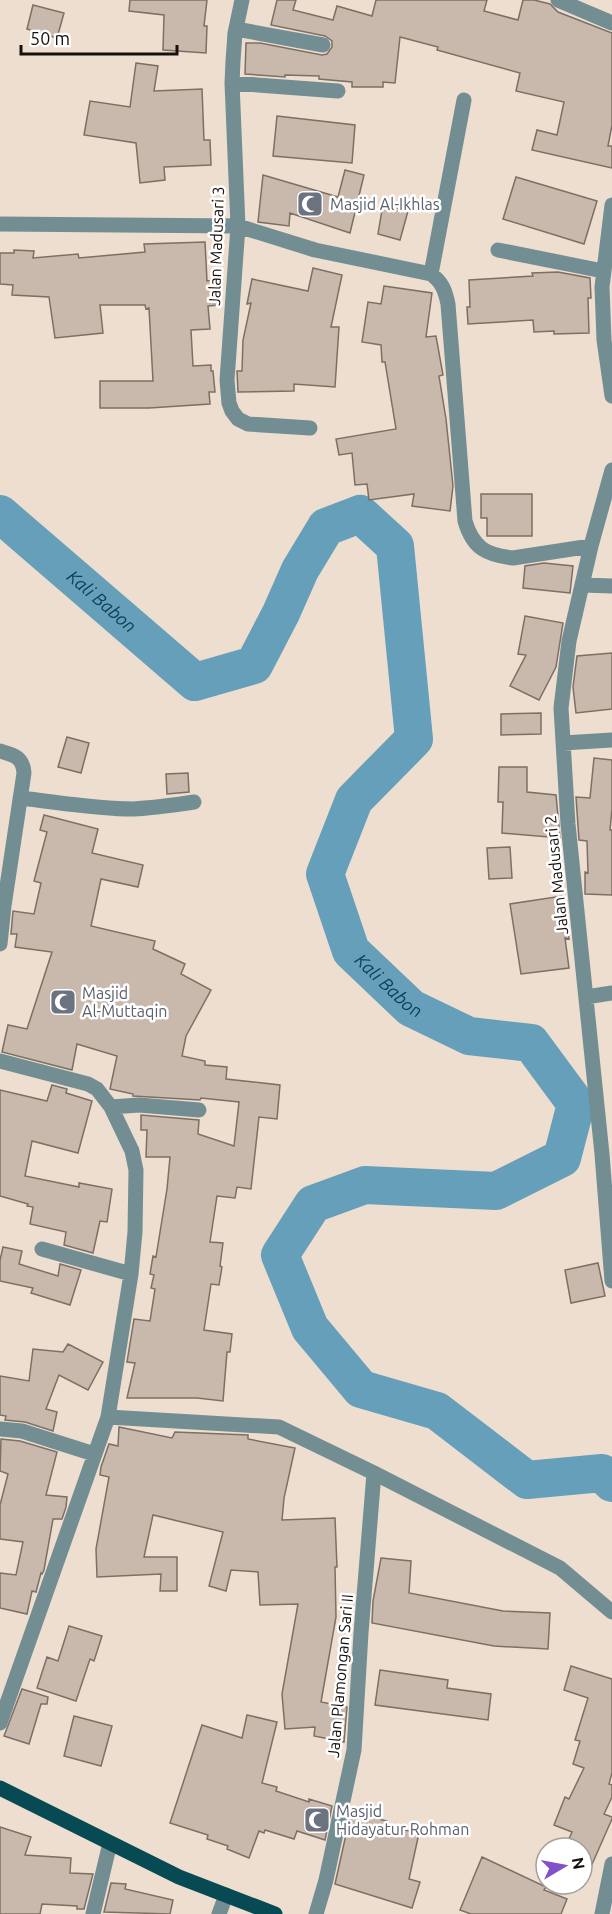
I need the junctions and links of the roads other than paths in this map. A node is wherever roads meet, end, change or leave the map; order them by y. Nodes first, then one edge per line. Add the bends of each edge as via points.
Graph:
1 (242, 0) edge
2 (558, 0) edge
3 (612, 23) edge
4 (236, 29) junction
5 (323, 45) dead end
6 (232, 83) junction
7 (338, 91) dead end
8 (464, 100) dead end
9 (612, 205) edge
10 (0, 224) edge
11 (238, 226) junction
12 (498, 250) dead end
13 (603, 271) junction
14 (431, 274) junction
15 (612, 396) edge
16 (310, 428) dead end
17 (612, 470) edge
18 (591, 546) junction
19 (582, 585) junction
20 (612, 586) edge
21 (612, 740) edge
22 (563, 743) junction
23 (0, 751) edge
24 (20, 798) junction
25 (194, 802) dead end
26 (2, 906) edge
27 (0, 944) edge
28 (612, 993) edge
29 (586, 997) junction
30 (0, 1061) edge
31 (111, 1107) junction
32 (199, 1110) dead end
33 (42, 1249) dead end
34 (131, 1274) junction
35 (612, 1281) edge
36 (108, 1417) junction
37 (0, 1429) edge
38 (94, 1454) junction
39 (374, 1473) junction
40 (612, 1612) edge
41 (0, 1723) edge
42 (0, 1788) edge
43 (110, 1843) junction
44 (612, 1864) edge
45 (226, 1895) junction
46 (93, 1914) edge
47 (219, 1914) edge
48 (275, 1914) edge
49 (316, 1914) edge
50 (602, 1914) edge

1 - 4 street, Jalan Madusari 3
2 - 3 street
4 - 5 street
4 - 6 street, Jalan Madusari 3
6 - 7 street
6 - 11 street, Jalan Madusari 3
8 - 14 street
9 - 13 street
10 - 11 street
11 - 14 street via 315,250
11 - 16 street, Jalan Madusari 3 via 227,380 229,403 238,419 248,424
12 - 13 street
13 - 15 street via 604,340
14 - 18 street via 445,289 469,534 484,551 501,557
17 - 18 street, Jalan Madusari 2
18 - 19 street, Jalan Madusari 2
19 - 20 street
19 - 22 street, Jalan Madusari 2 via 564,677
21 - 22 street
22 - 29 street, Jalan Madusari 2
23 - 24 street via 15,755 23,765
24 - 25 street via 133,809
24 - 26 street
26 - 27 street
28 - 29 street
29 - 35 street, Jalan Madusari 2
30 - 31 street via 88,1084
31 - 32 street
31 - 34 street via 129,1144 136,1170
33 - 34 street
34 - 36 street
36 - 38 street
36 - 39 street via 279,1427
37 - 38 street via 22,1431
38 - 41 street
39 - 40 street via 560,1568
39 - 49 street, Jalan Plamongan Sari II via 354,1750
42 - 43 main road
43 - 45 main road
43 - 46 street
44 - 50 street
45 - 47 street
45 - 48 main road

